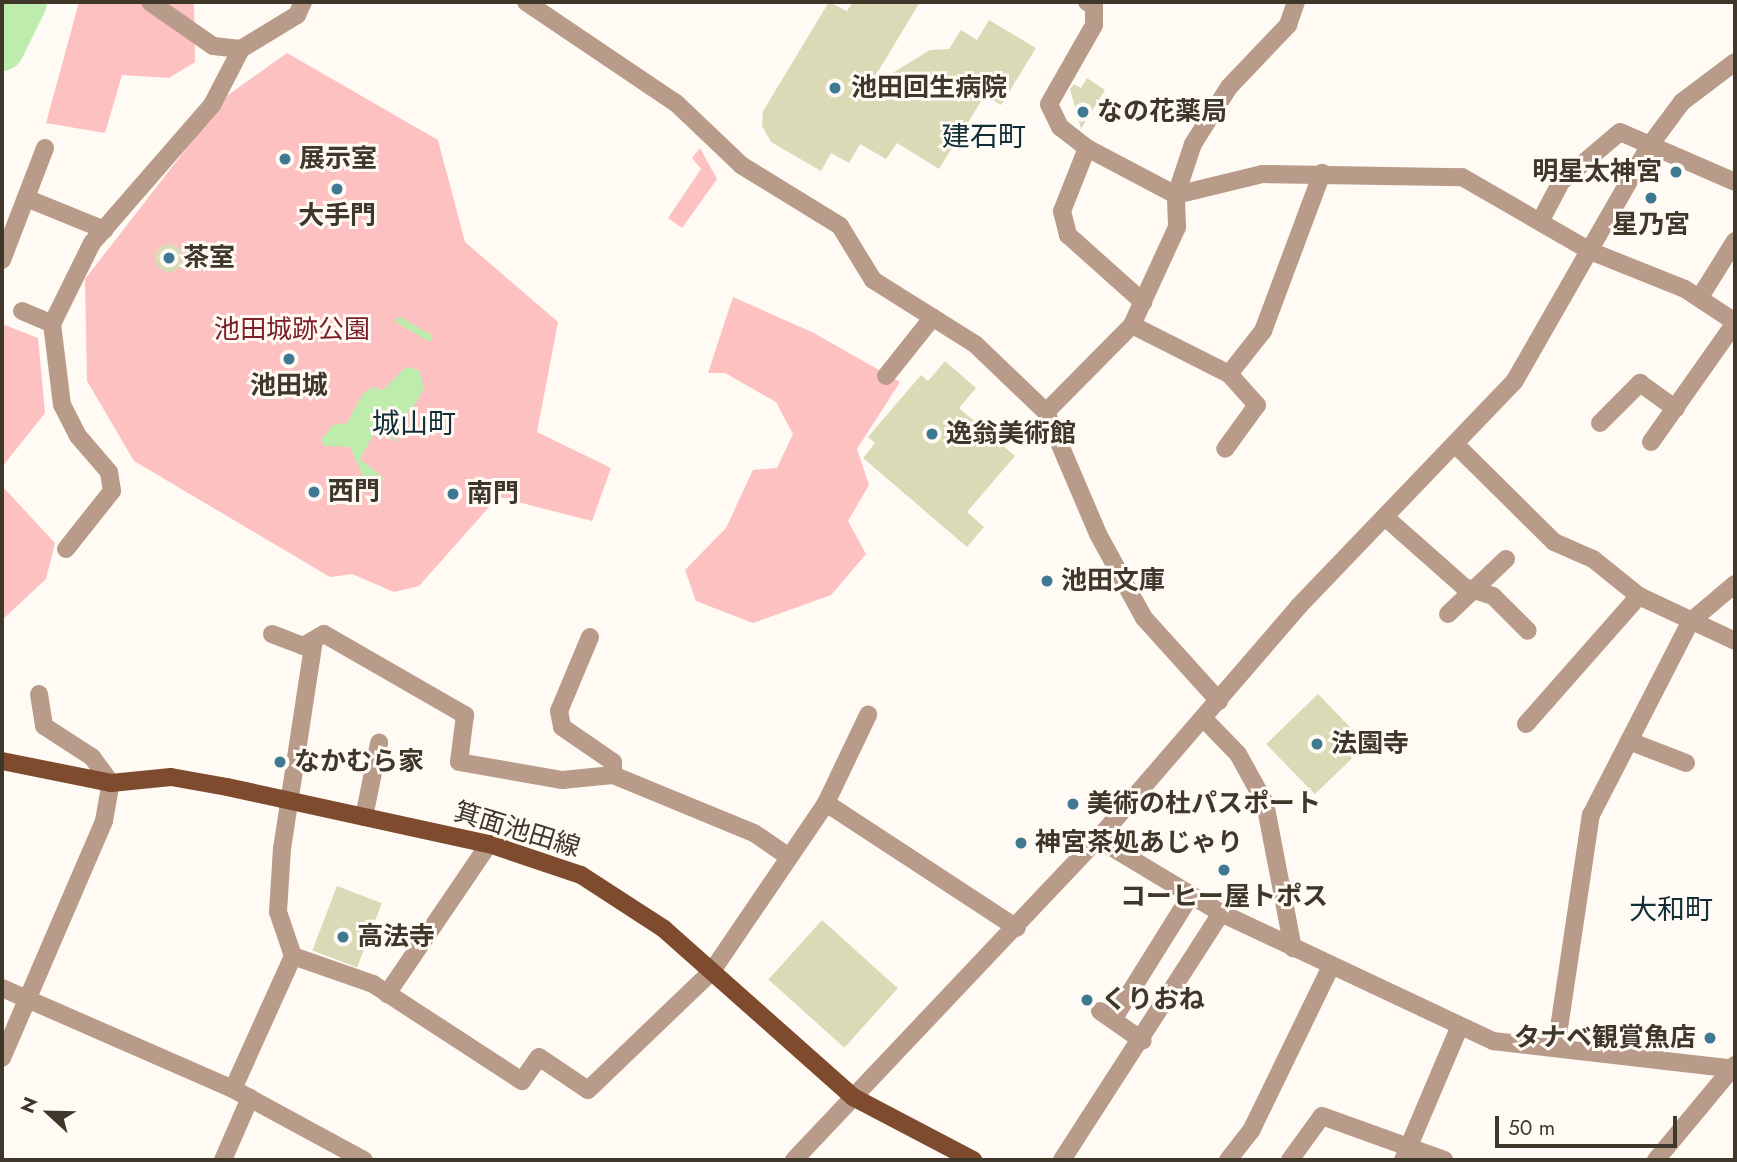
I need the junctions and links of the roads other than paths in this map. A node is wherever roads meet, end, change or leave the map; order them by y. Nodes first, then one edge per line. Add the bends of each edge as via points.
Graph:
1 (150, 2) edge
2 (303, 2) edge
3 (526, 2) edge
4 (1087, 2) edge
5 (1296, 2) edge
6 (241, 49) junction
7 (1735, 62) edge
8 (1650, 145) junction
9 (45, 148) dead end
10 (1087, 148) junction
11 (1322, 173) junction
12 (1735, 182) edge
13 (1176, 195) junction
14 (26, 198) junction
15 (1542, 218) junction
16 (104, 230) junction
17 (1735, 241) edge
18 (1590, 251) junction
19 (2, 260) edge
20 (1700, 297) junction
21 (1143, 302) junction
22 (22, 311) dead end
23 (933, 317) junction
24 (1735, 322) edge
25 (52, 324) junction
26 (1132, 325) junction
27 (1229, 374) junction
28 (886, 376) dead end
29 (1676, 409) junction
30 (1046, 412) junction
31 (1600, 423) dead end
32 (1651, 442) dead end
33 (1455, 444) junction
34 (1225, 449) dead end
35 (1385, 517) junction
36 (66, 549) dead end
37 (1506, 559) dead end
38 (1735, 584) edge
39 (1476, 592) junction
40 (1639, 596) junction
41 (1448, 614) dead end
42 (1690, 622) junction
43 (1528, 631) dead end
44 (272, 634) dead end
45 (590, 637) dead end
46 (314, 641) junction
47 (1735, 641) edge
48 (39, 694) dead end
49 (1219, 701) junction
50 (868, 715) dead end
51 (1205, 720) junction
52 (1526, 724) dead end
53 (1629, 741) junction
54 (379, 743) dead end
55 (2, 761) edge
56 (1686, 763) dead end
57 (614, 775) junction
58 (110, 783) junction
59 (293, 802) junction
60 (826, 803) junction
61 (364, 817) junction
62 (1098, 839) junction
63 (489, 844) junction
64 (789, 857) junction
65 (1191, 895) junction
66 (1221, 913) junction
67 (1017, 928) junction
68 (1293, 948) junction
69 (293, 956) junction
70 (1331, 966) junction
71 (712, 971) junction
72 (2, 988) edge
73 (387, 994) junction
74 (30, 1000) junction
75 (1459, 1028) junction
76 (1143, 1041) junction
77 (1556, 1048) junction
78 (2, 1058) edge
79 (1735, 1067) edge
80 (233, 1089) junction
81 (853, 1097) junction
82 (250, 1098) junction
83 (1405, 1155) edge
84 (223, 1160) edge
85 (364, 1160) edge
86 (794, 1160) edge
87 (973, 1160) edge
88 (1062, 1160) edge
89 (1228, 1160) edge
90 (1290, 1160) edge
91 (1444, 1160) edge
92 (1656, 1160) edge

1 - 6 street via 213,46
2 - 6 street via 297,15
3 - 23 street via 676,103 741,165 840,226 873,280
4 - 10 street via 1094,7 1094,24 1049,104 1060,127
5 - 13 street via 1287,25 1229,87 1193,144
6 - 16 street via 212,105 142,179
7 - 8 street via 1682,102
8 - 12 street
8 - 15 street via 1620,132 1561,182
8 - 18 street
9 - 14 street
10 - 13 street
10 - 21 street via 1062,211 1068,235
11 - 13 street via 1262,174
11 - 15 street via 1462,177
11 - 27 street via 1263,331
13 - 21 street via 1177,227
14 - 16 street
14 - 19 street
15 - 18 street
16 - 25 street
17 - 20 street
18 - 20 street
18 - 33 street via 1514,382
20 - 24 street
21 - 26 street
22 - 25 street
23 - 28 street
23 - 30 street via 975,344
24 - 29 street
25 - 36 street via 62,405 78,436 109,472 112,491
26 - 27 street
26 - 30 street
27 - 34 street via 1257,405
29 - 31 street via 1640,383
29 - 32 street
30 - 49 street via 1098,534 1144,618
33 - 35 street
33 - 40 street via 1554,542 1593,559
35 - 39 street
35 - 49 street
37 - 39 street
38 - 42 street
39 - 41 street
39 - 43 street via 1493,596
40 - 42 street
40 - 52 street
42 - 47 street
42 - 53 street
44 - 46 street via 303,646
45 - 57 street via 559,711 562,727 613,762
46 - 57 street via 324,634 465,715 459,762 562,780
46 - 59 street
48 - 58 street via 44,726 92,757
49 - 51 street
50 - 60 street
51 - 62 street
51 - 68 street via 1238,754 1265,803
53 - 56 street
53 - 77 street via 1591,815
54 - 61 street
55 - 58 main road, 箕面池田線
57 - 64 street via 754,833
58 - 59 main road, 箕面池田線 via 171,777
58 - 74 street via 103,821
59 - 61 main road, 箕面池田線
59 - 69 street via 278,912
60 - 64 street
60 - 67 street
61 - 63 main road, 箕面池田線
62 - 65 street
62 - 67 street
63 - 71 main road, 箕面池田線 via 581,875 664,929
63 - 73 street
64 - 71 street
65 - 66 street
65 - 76 street via 1107,1014
66 - 68 street
66 - 76 street
67 - 81 street
68 - 70 street
69 - 73 street
69 - 80 street
70 - 75 street
70 - 89 street via 1251,1131
71 - 73 street via 588,1090 539,1057 522,1081
71 - 81 main road, 箕面池田線
72 - 74 street
74 - 78 street
74 - 80 street
75 - 77 street via 1493,1041
75 - 83 street
76 - 88 street
77 - 79 street
79 - 92 street
80 - 82 street
81 - 86 street
81 - 87 main road, 箕面池田線
82 - 84 street
82 - 85 street
83 - 90 street via 1322,1116
83 - 91 street

